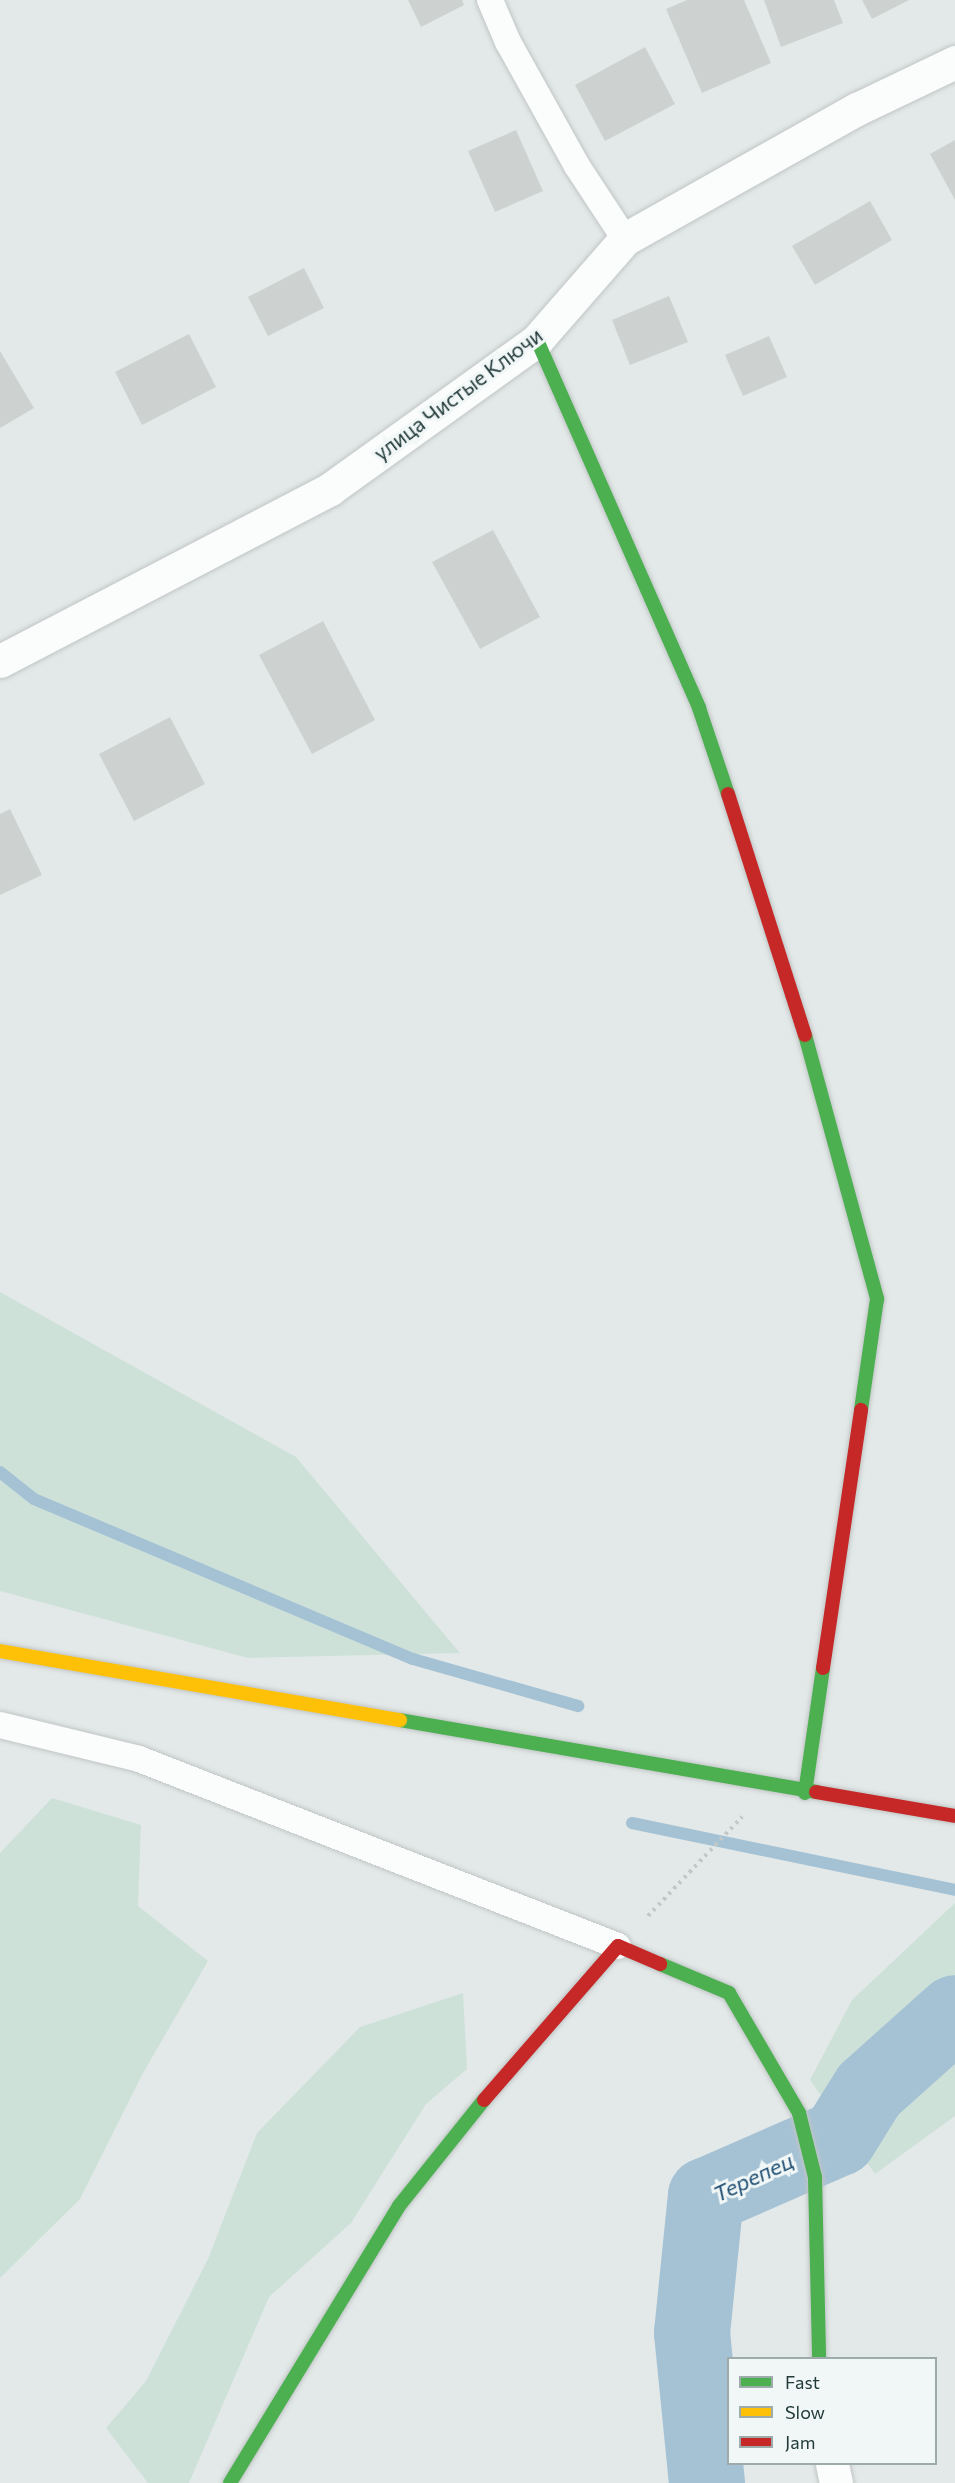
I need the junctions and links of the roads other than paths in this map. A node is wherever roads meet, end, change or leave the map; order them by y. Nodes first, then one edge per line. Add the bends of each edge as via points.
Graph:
1 (490, 0) edge
2 (955, 62) edge
3 (625, 239) junction
4 (537, 340) junction
5 (0, 661) edge
6 (0, 1651) edge
7 (0, 1725) edge
8 (805, 1793) junction
9 (955, 1816) edge
10 (618, 1947) junction
11 (819, 2357) edge
12 (832, 2465) edge
13 (230, 2483) edge
14 (836, 2483) edge

1 - 3 lane via 508,42 571,155
2 - 3 street, улица Чистые Ключи via 857,109
3 - 4 street, улица Чистые Ключи
4 - 5 street, улица Чистые Ключи via 330,489
4 - 8 street via 699,708 788,973 877,1299
6 - 8 street
7 - 10 lane via 139,1759
8 - 9 street
10 - 11 street via 729,1993 799,2114 814,2177
10 - 13 street via 522,2053 399,2206
12 - 14 street

